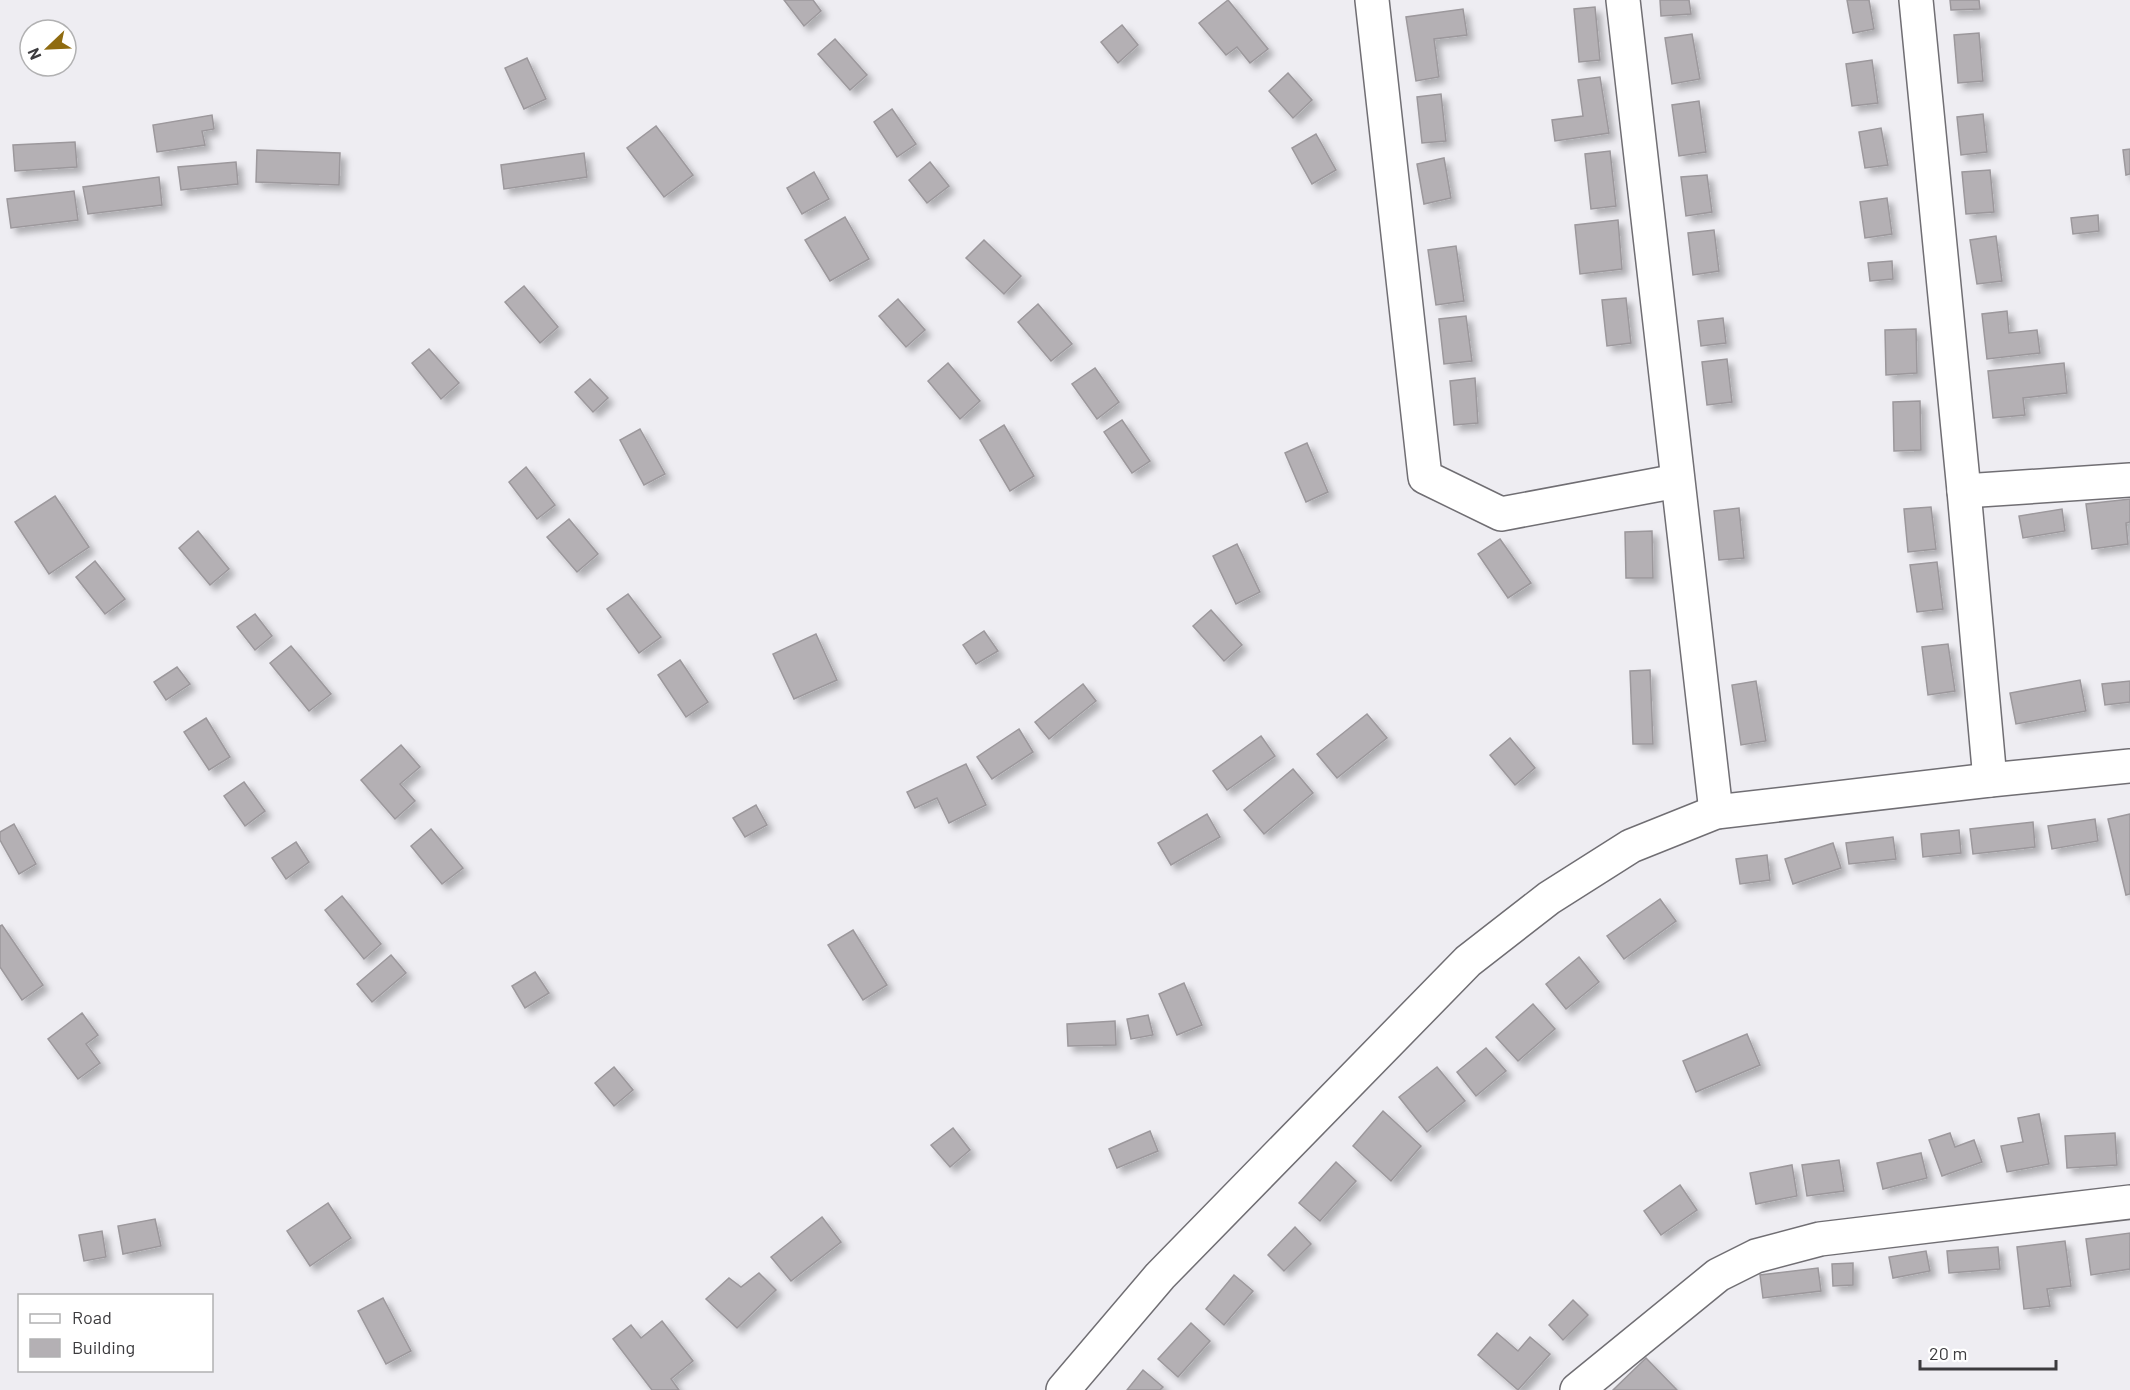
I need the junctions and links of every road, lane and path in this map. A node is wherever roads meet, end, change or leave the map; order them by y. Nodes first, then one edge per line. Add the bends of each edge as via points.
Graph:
1 (1372, 0) edge
2 (1623, 0) edge
3 (1916, 0) edge
4 (2130, 480) edge
5 (1677, 481) junction
6 (1964, 490) junction
7 (2130, 766) edge
8 (1990, 780) junction
9 (1716, 812) junction
10 (2130, 1202) edge
11 (1063, 1390) edge
12 (1577, 1390) edge

1 - 5 street via 1425,477 1502,514
2 - 5 street
3 - 6 street
4 - 6 street
5 - 9 street
6 - 8 street
7 - 8 street
8 - 9 street
9 - 11 street via 1631,846 1549,898 1468,961 1160,1276
10 - 12 street via 1820,1239 1756,1256 1718,1275

